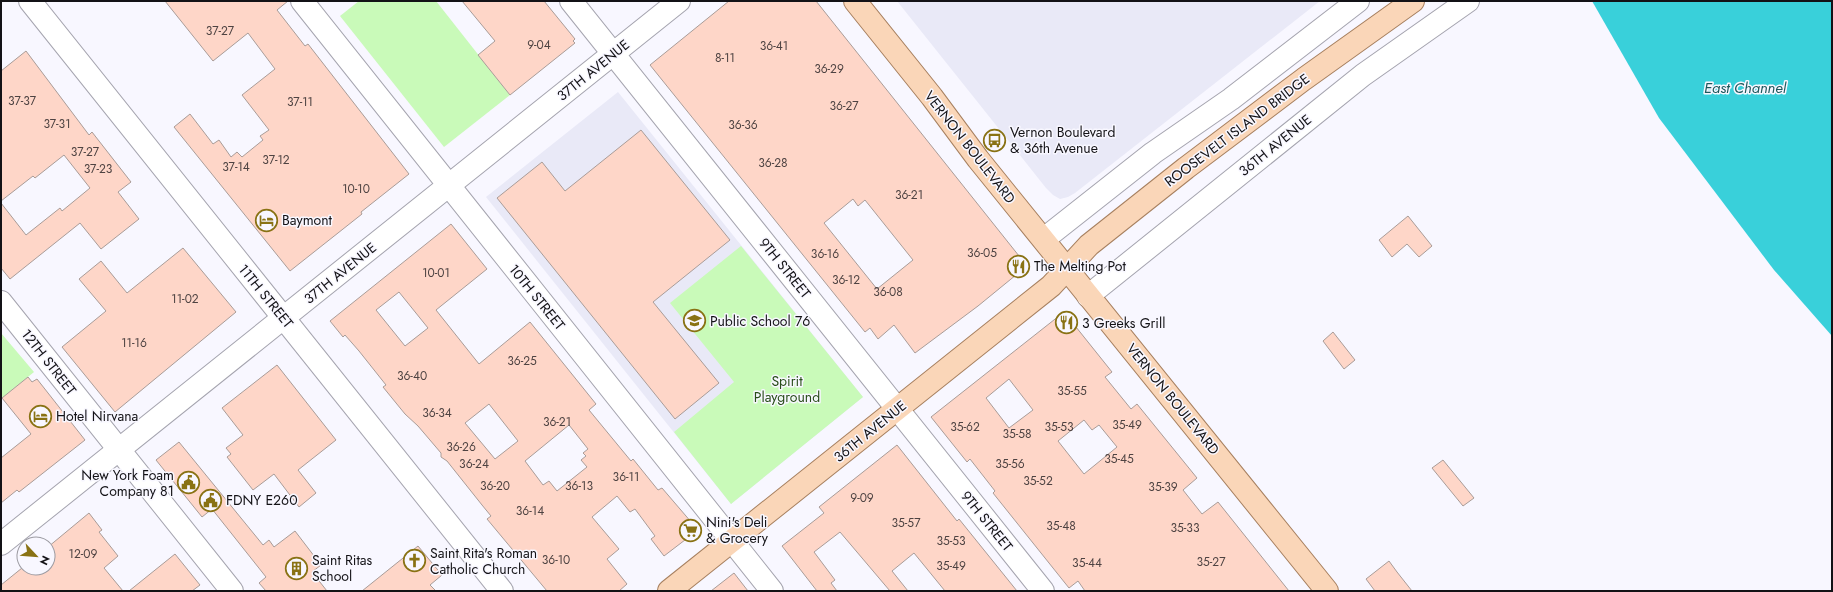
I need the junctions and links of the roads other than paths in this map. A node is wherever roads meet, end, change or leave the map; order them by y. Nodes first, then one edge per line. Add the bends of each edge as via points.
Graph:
1 (30, 1) edge
2 (302, 1) edge
3 (571, 1) edge
4 (679, 1) edge
5 (855, 1) edge
6 (1358, 1) edge
7 (1468, 1) edge
8 (1407, 5) edge
9 (613, 54) junction
10 (448, 186) junction
11 (1044, 240) junction
12 (1068, 268) junction
13 (1088, 296) junction
14 (1, 302) edge
15 (283, 318) junction
16 (898, 409) junction
17 (119, 450) junction
18 (732, 541) junction
19 (1, 544) edge
20 (232, 591) edge
21 (502, 591) edge
22 (670, 591) edge
23 (772, 591) edge
24 (1043, 591) edge
25 (1327, 591) edge

1 - 15 street, 11TH STREET
2 - 10 street, 10TH STREET
3 - 9 street, 9TH STREET
4 - 9 street, 37TH AVENUE
5 - 11 main road, VERNON BOULEVARD
6 - 11 street via 1231,98 1153,153
7 - 13 street, 36TH AVENUE via 1363,75
8 - 12 main road, ROOSEVELT ISLAND BRIDGE via 1186,168 1089,246
9 - 10 street, 37TH AVENUE
9 - 16 street, 9TH STREET
10 - 15 street, 37TH AVENUE
10 - 18 street, 10TH STREET
11 - 12 main road, VERNON BOULEVARD
12 - 13 main road, VERNON BOULEVARD
12 - 16 main road, 36TH AVENUE via 1051,286
13 - 25 main road, VERNON BOULEVARD
14 - 17 street, 12TH STREET
15 - 17 street, 37TH AVENUE
15 - 21 street, 11TH STREET
16 - 18 main road, 36TH AVENUE
16 - 24 street, 9TH STREET
17 - 19 street, 37TH AVENUE
17 - 20 street, 12TH STREET
18 - 22 main road, 36TH AVENUE
18 - 23 street, 10TH STREET

